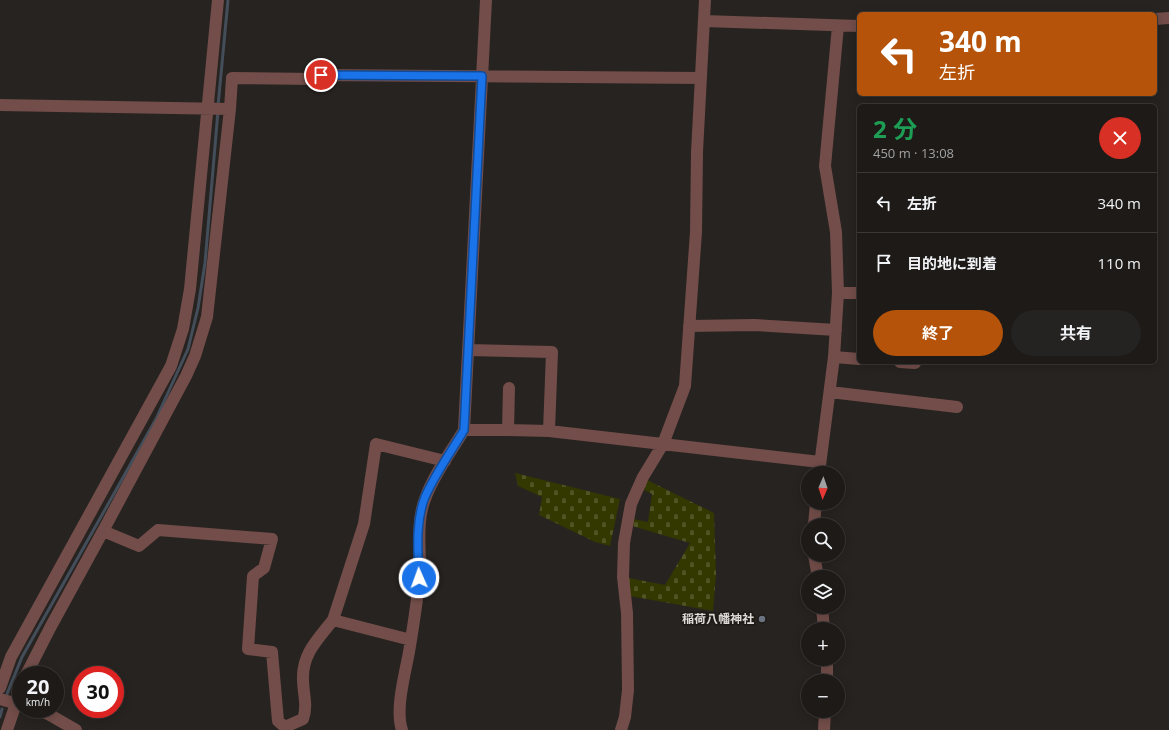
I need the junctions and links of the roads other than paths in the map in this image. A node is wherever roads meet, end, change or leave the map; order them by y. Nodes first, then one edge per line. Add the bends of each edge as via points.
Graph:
1 (218, 0) edge
2 (486, 0) edge
3 (705, 0) edge
4 (1169, 18) edge
5 (1157, 19) edge
6 (704, 21) junction
7 (838, 26) junction
8 (857, 26) edge
9 (482, 76) junction
10 (701, 78) junction
11 (0, 105) edge
12 (209, 109) junction
13 (227, 109) junction
14 (838, 293) junction
15 (857, 293) edge
16 (689, 326) junction
17 (836, 330) junction
18 (468, 350) junction
19 (834, 357) junction
20 (857, 359) edge
21 (509, 388) dead end
22 (830, 392) junction
23 (957, 407) dead end
24 (464, 430) junction
25 (508, 430) junction
26 (549, 431) junction
27 (663, 444) junction
28 (446, 461) junction
29 (812, 466) edge
30 (819, 466) edge
31 (103, 531) junction
32 (333, 620) junction
33 (411, 640) junction
34 (31, 666) edge
35 (0, 688) edge
36 (0, 699) edge
37 (12, 702) edge
38 (12, 717) edge
39 (56, 718) edge
40 (825, 718) edge
41 (285, 728) edge
42 (6, 730) edge
43 (76, 730) edge
44 (402, 730) edge
45 (621, 730) edge
46 (824, 730) edge

1 - 12 street
2 - 9 street
3 - 6 street
4 - 5 street
6 - 7 street
6 - 10 street
7 - 8 street
7 - 14 street via 825,166 836,232
9 - 10 street
9 - 13 street via 321,75 316,79 232,78
9 - 18 street
10 - 16 street via 696,232
11 - 12 street
12 - 13 street
12 - 35 street via 190,289 171,366 11,657
13 - 31 street via 207,317 186,376
14 - 15 street
14 - 17 street
16 - 17 street via 754,325
16 - 27 street via 685,386
17 - 19 street
18 - 24 street
18 - 26 street via 552,352
19 - 20 street
19 - 22 street
21 - 25 street
22 - 23 street
22 - 30 street
24 - 25 street
24 - 28 street
25 - 26 street
26 - 27 street
27 - 29 street
27 - 45 street via 643,477 631,504 624,543 628,690
28 - 32 street via 376,444 364,524
28 - 33 street via 425,498 421,513 418,543 419,578
31 - 34 street
31 - 41 street via 139,546 158,530 272,539 264,568 253,576 248,649 272,652 278,720
32 - 33 street
32 - 41 street via 310,649 303,668 306,711 303,719
33 - 44 street via 400,695
36 - 37 street
38 - 42 street
39 - 43 street
40 - 46 street

